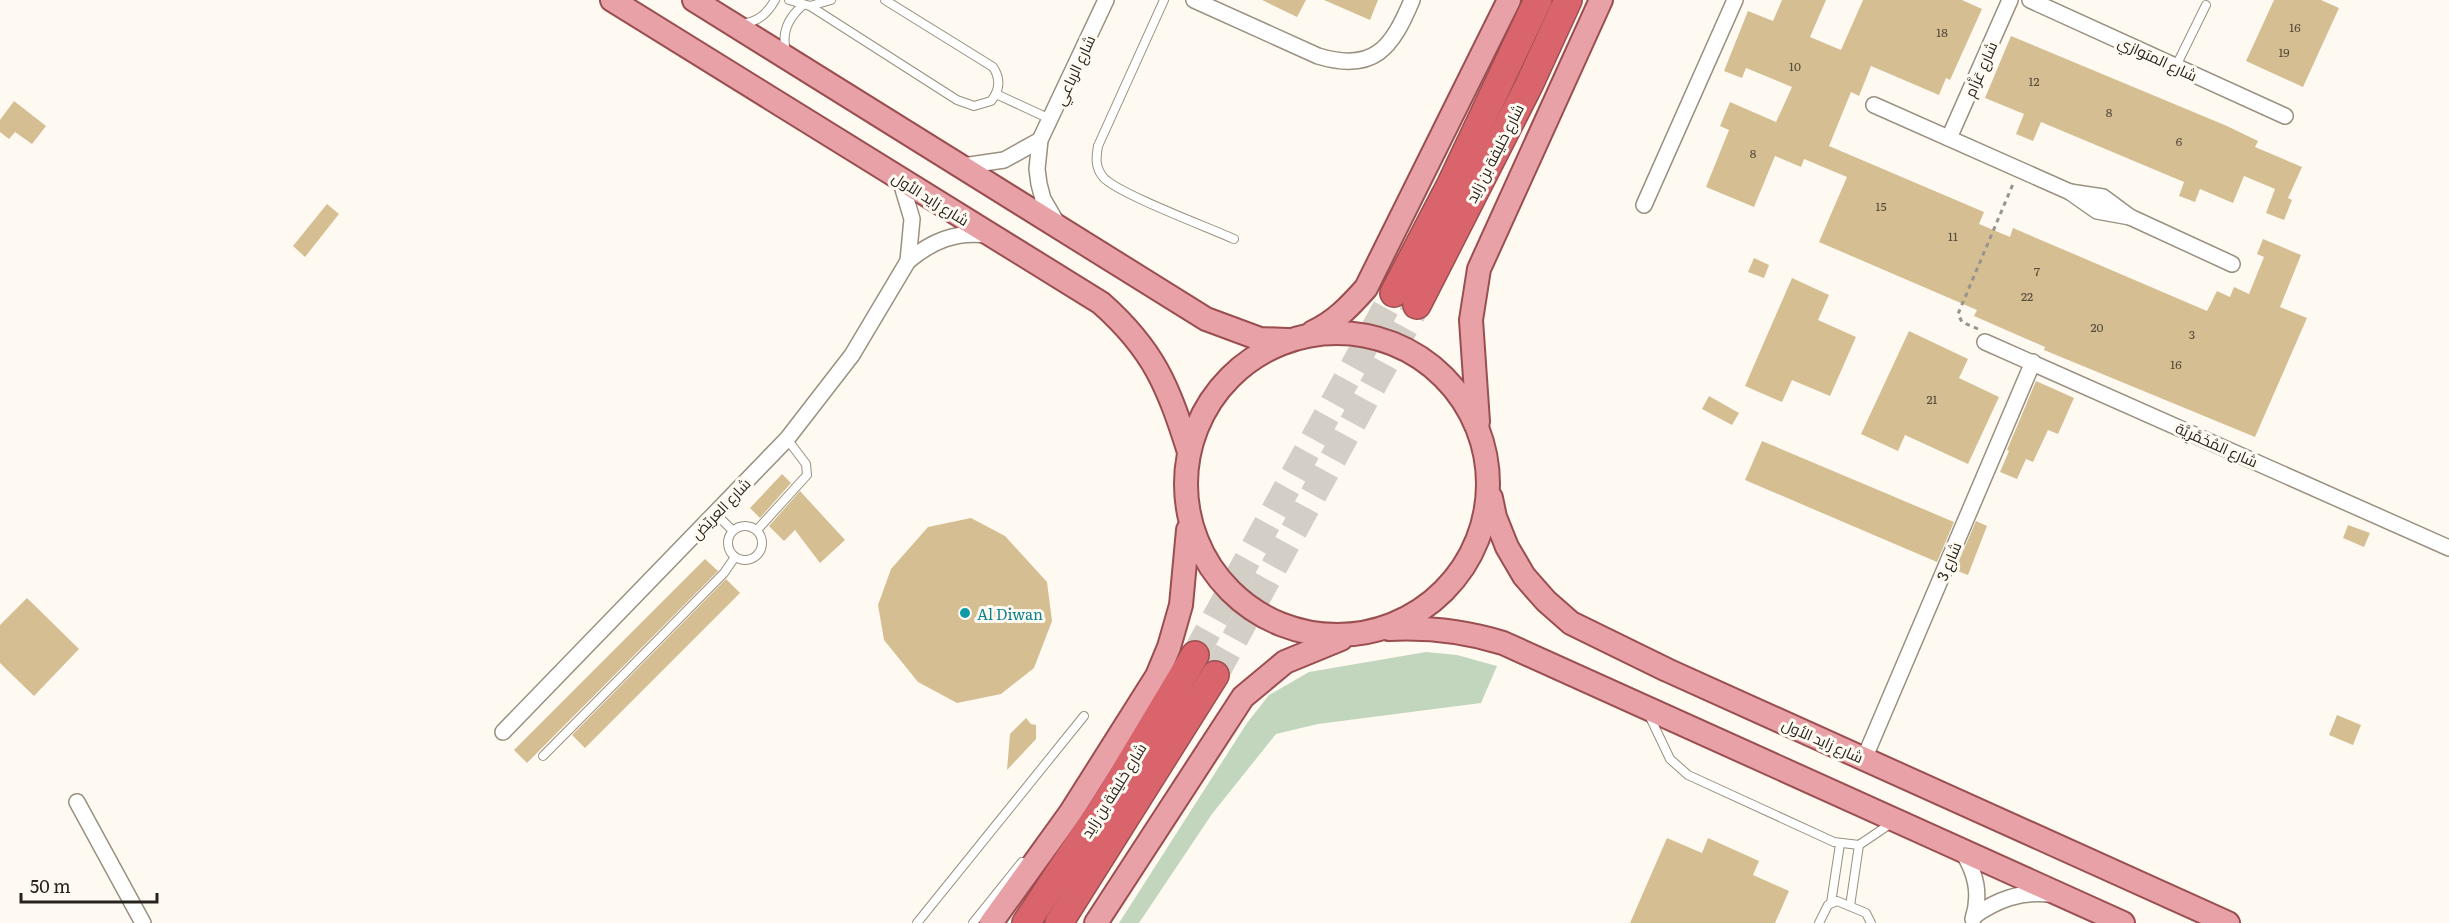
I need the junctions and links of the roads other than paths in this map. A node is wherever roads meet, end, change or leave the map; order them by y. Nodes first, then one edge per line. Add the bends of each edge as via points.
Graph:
1 (612, 0) edge
2 (694, 0) edge
3 (775, 0) edge
4 (789, 0) edge
5 (831, 0) edge
6 (885, 0) edge
7 (1106, 0) edge
8 (1164, 0) edge
9 (1194, 0) edge
10 (1412, 0) edge
11 (1509, 0) edge
12 (1538, 0) edge
13 (1568, 0) edge
14 (1601, 0) edge
15 (1735, 0) edge
16 (2010, 0) edge
17 (2030, 0) edge
18 (2206, 4) dead end
19 (806, 6) junction
20 (2062, 6) edge
21 (730, 22) junction
22 (788, 58) junction
23 (2176, 66) junction
24 (996, 94) junction
25 (1874, 105) dead end
26 (2285, 116) dead end
27 (1050, 119) junction
28 (1949, 138) junction
29 (1040, 140) junction
30 (963, 166) junction
31 (900, 179) junction
32 (1644, 205) dead end
33 (1057, 225) junction
34 (992, 236) junction
35 (1234, 239) dead end
36 (908, 261) junction
37 (2232, 264) dead end
38 (1295, 338) junction
39 (1990, 344) road end
40 (2033, 362) junction
41 (1478, 429) junction
42 (787, 439) junction
43 (1189, 452) junction
44 (1488, 484) junction
45 (715, 513) junction
46 (1189, 516) junction
47 (732, 530) junction
48 (757, 530) junction
49 (2449, 548) edge
50 (735, 557) junction
51 (1367, 631) junction
52 (1195, 655) tunnel mouth
53 (1215, 675) tunnel mouth
54 (1646, 708) junction
55 (1084, 716) dead end
56 (503, 732) dead end
57 (543, 756) dead end
58 (1864, 759) junction
59 (77, 802) dead end
60 (1071, 812) junction
61 (1895, 821) junction
62 (1840, 844) junction
63 (1859, 844) junction
64 (1962, 851) junction
65 (2066, 898) junction
66 (1831, 903) junction
67 (1850, 906) junction
68 (1972, 920) edge
69 (143, 923) edge
70 (917, 923) edge
71 (973, 923) edge
72 (991, 923) edge
73 (1026, 923) edge
74 (1059, 923) edge
75 (1096, 923) edge
76 (1819, 923) edge
77 (1871, 923) edge
78 (2123, 923) edge
79 (2228, 923) edge

1 - 31 main road, شارع زايد الأول
2 - 21 main road
3 - 21 lane via 757,20 744,24
4 - 19 lane
5 - 19 lane
6 - 24 lane via 993,67 999,80
7 - 27 street, شارع الرباعي
8 - 35 lane via 1098,146 1098,170 1113,186
9 - 10 street via 1339,62 1360,61 1379,52 1395,38
11 - 38 main road via 1366,288 1327,326
12 - 13 highway, شارع خليفة بن زايد via 1456,174 1406,299 1529,85
14 - 41 main road via 1479,269 1471,320
15 - 32 street
16 - 28 street, شارع عَزَّام
17 - 20 street, شارع المتوازي
18 - 23 lane
19 - 22 lane via 794,13 784,35
19 - 24 lane via 966,104 983,105
20 - 23 street, شارع المتوازي
21 - 22 main road
22 - 30 main road
23 - 26 street, شارع المتوازي
24 - 27 lane
25 - 28 street
27 - 29 street, شارع الرباعي
28 - 37 street via 2070,192 2103,197 2130,217
29 - 30 street via 1004,160
29 - 33 street, شارع الرباعي via 1039,184
30 - 33 main road
31 - 34 main road, شارع زايد الأول
31 - 36 street, شارع العريّض via 912,219
33 - 38 main road via 1206,320 1260,339
34 - 36 street, شارع العريّض via 973,233 947,238 922,249
34 - 43 main road, شارع زايد الأول via 1068,280 1127,326 1149,353 1166,384
36 - 42 street, شارع العريّض via 852,355
38 - 41 main road via 1322,333 1362,334 1416,355 1433,366 1460,394
38 - 43 main road via 1247,362 1224,383 1206,409
39 - 40 street, شارع المْخَمَّرِيَّة
40 - 49 street, شارع المْخَمَّرِيَّة
40 - 58 street, شارع 3
41 - 44 main road
42 - 45 street, شارع العريّض
42 - 48 lane via 806,464 807,475
43 - 46 main road via 1185,478
44 - 51 main road via 1482,523 1456,576 1412,614
44 - 58 main road, شارع زايد الأول via 1494,517 1507,548 1539,593 1571,623
45 - 47 lane
45 - 56 street, شارع العريّض
46 - 51 main road via 1208,565 1251,609 1274,622 1307,632
46 - 60 main road via 1185,583 1169,647 1157,676
47 - 48 lane via 744,525
47 - 50 lane via 727,542
48 - 50 lane via 762,542 758,554 747,560
50 - 57 lane via 724,573
51 - 54 main road via 1436,628 1470,633 1503,643
51 - 75 main road via 1317,646 1285,662 1243,697
52 - 73 highway, شارع خليفة بن زايد via 1110,797
53 - 74 highway, شارع خليفة بن زايد
54 - 61 main road
54 - 62 lane via 1670,759 1688,775
55 - 70 lane
58 - 79 main road, شارع زايد الأول
59 - 69 street
60 - 71 lane via 1022,862
60 - 72 main road
61 - 63 lane
61 - 64 main road
62 - 63 lane
62 - 66 lane
63 - 67 lane
64 - 65 main road
64 - 68 street via 1973,867 1977,883
65 - 68 street via 2027,893 2008,897
65 - 78 main road
66 - 67 lane
66 - 76 lane
67 - 77 lane via 1866,913

